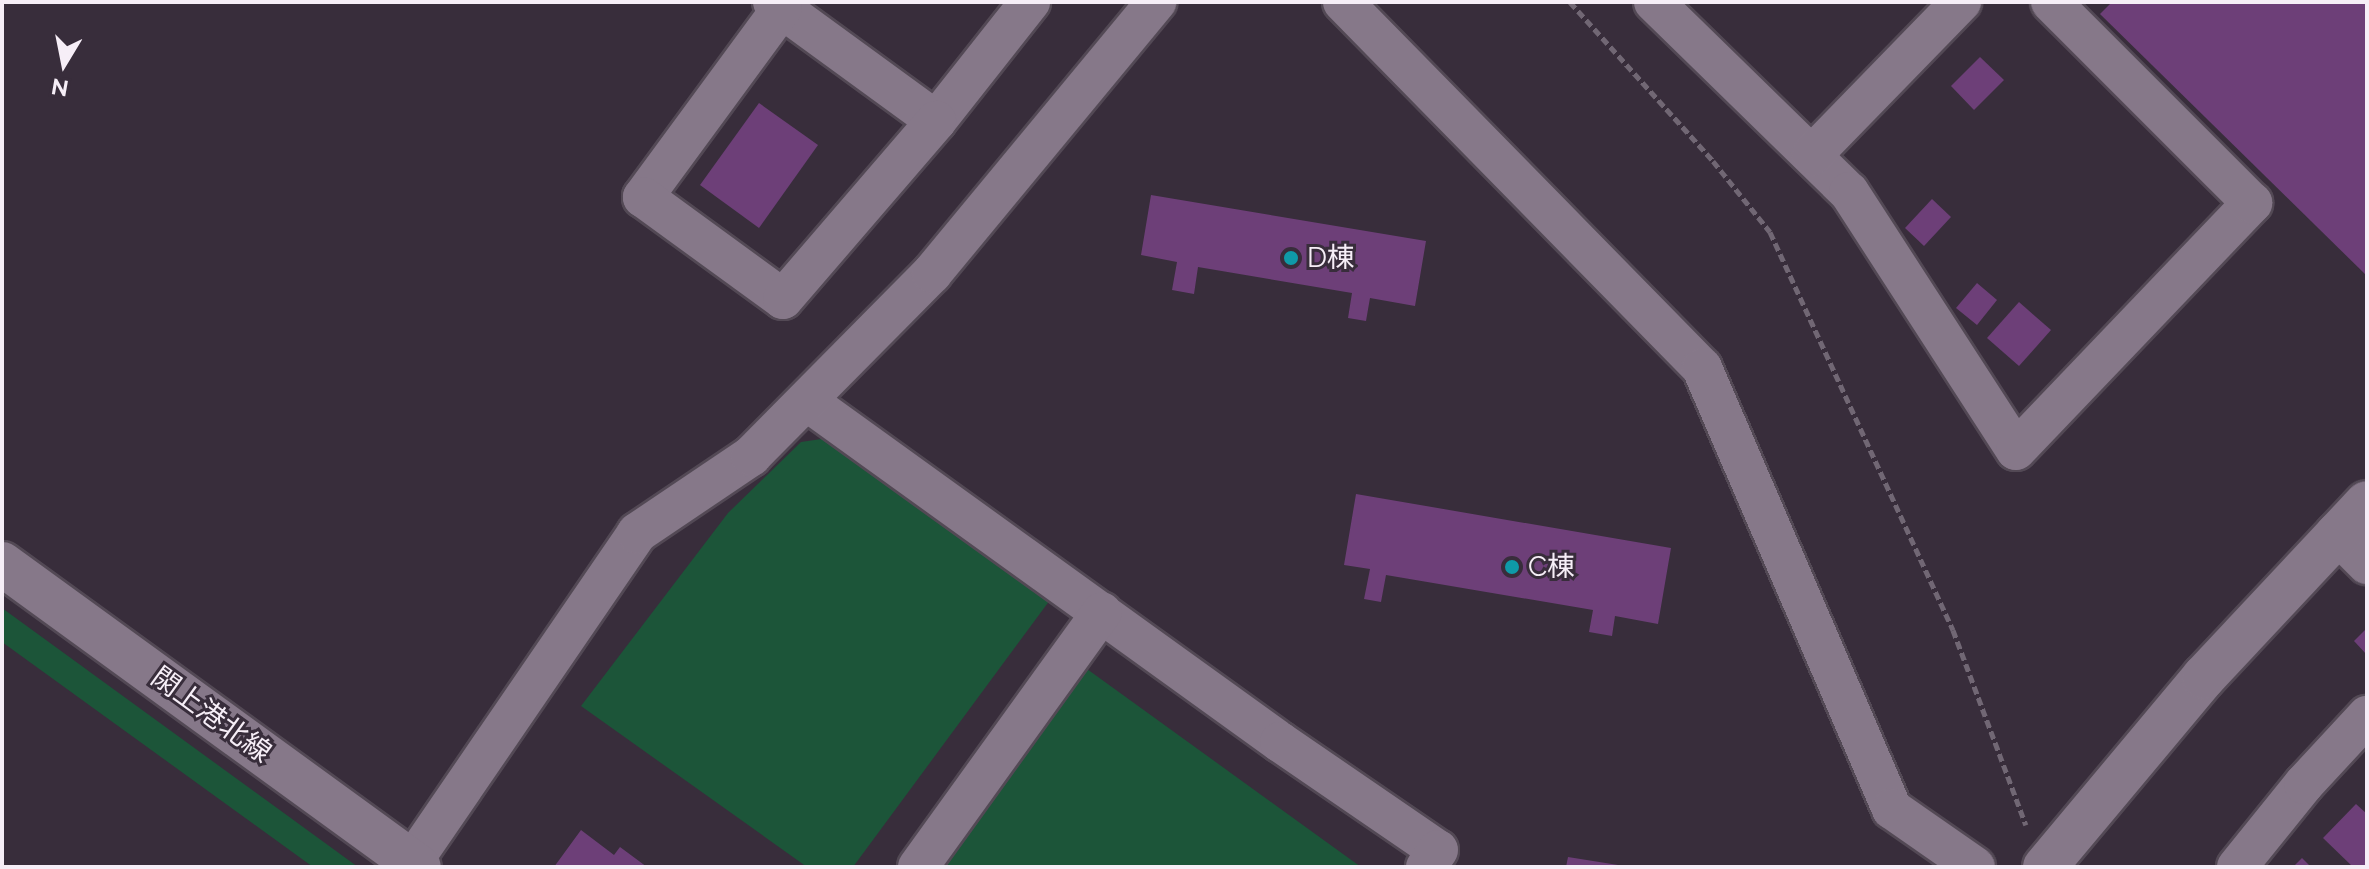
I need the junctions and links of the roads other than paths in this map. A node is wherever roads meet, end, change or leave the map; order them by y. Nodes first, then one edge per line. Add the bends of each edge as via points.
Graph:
1 (1030, 2) edge
2 (1156, 2) edge
3 (1343, 2) edge
4 (1654, 2) edge
5 (1961, 2) edge
6 (2051, 2) edge
7 (778, 5) edge
8 (936, 121) junction
9 (1812, 155) junction
10 (807, 401) junction
11 (2367, 503) edge
12 (2336, 533) junction
13 (2, 564) edge
14 (2367, 564) edge
15 (1102, 612) junction
16 (2367, 716) edge
17 (2036, 848) edge
18 (413, 865) edge
19 (918, 867) edge
20 (1426, 867) edge
21 (1975, 867) edge
22 (2237, 867) edge

1 - 8 street
2 - 10 street via 932,273
3 - 21 street via 1702,368 1892,809
4 - 9 street
5 - 9 street
6 - 9 street via 2252,203 2016,450 1849,192
7 - 8 street
7 - 8 street via 643,197 783,299
10 - 15 street
10 - 18 street via 751,456 637,533
11 - 12 street
12 - 14 street
12 - 17 street
13 - 18 street, 閖上港北線
15 - 19 street
15 - 20 street via 1438,850
16 - 22 street

